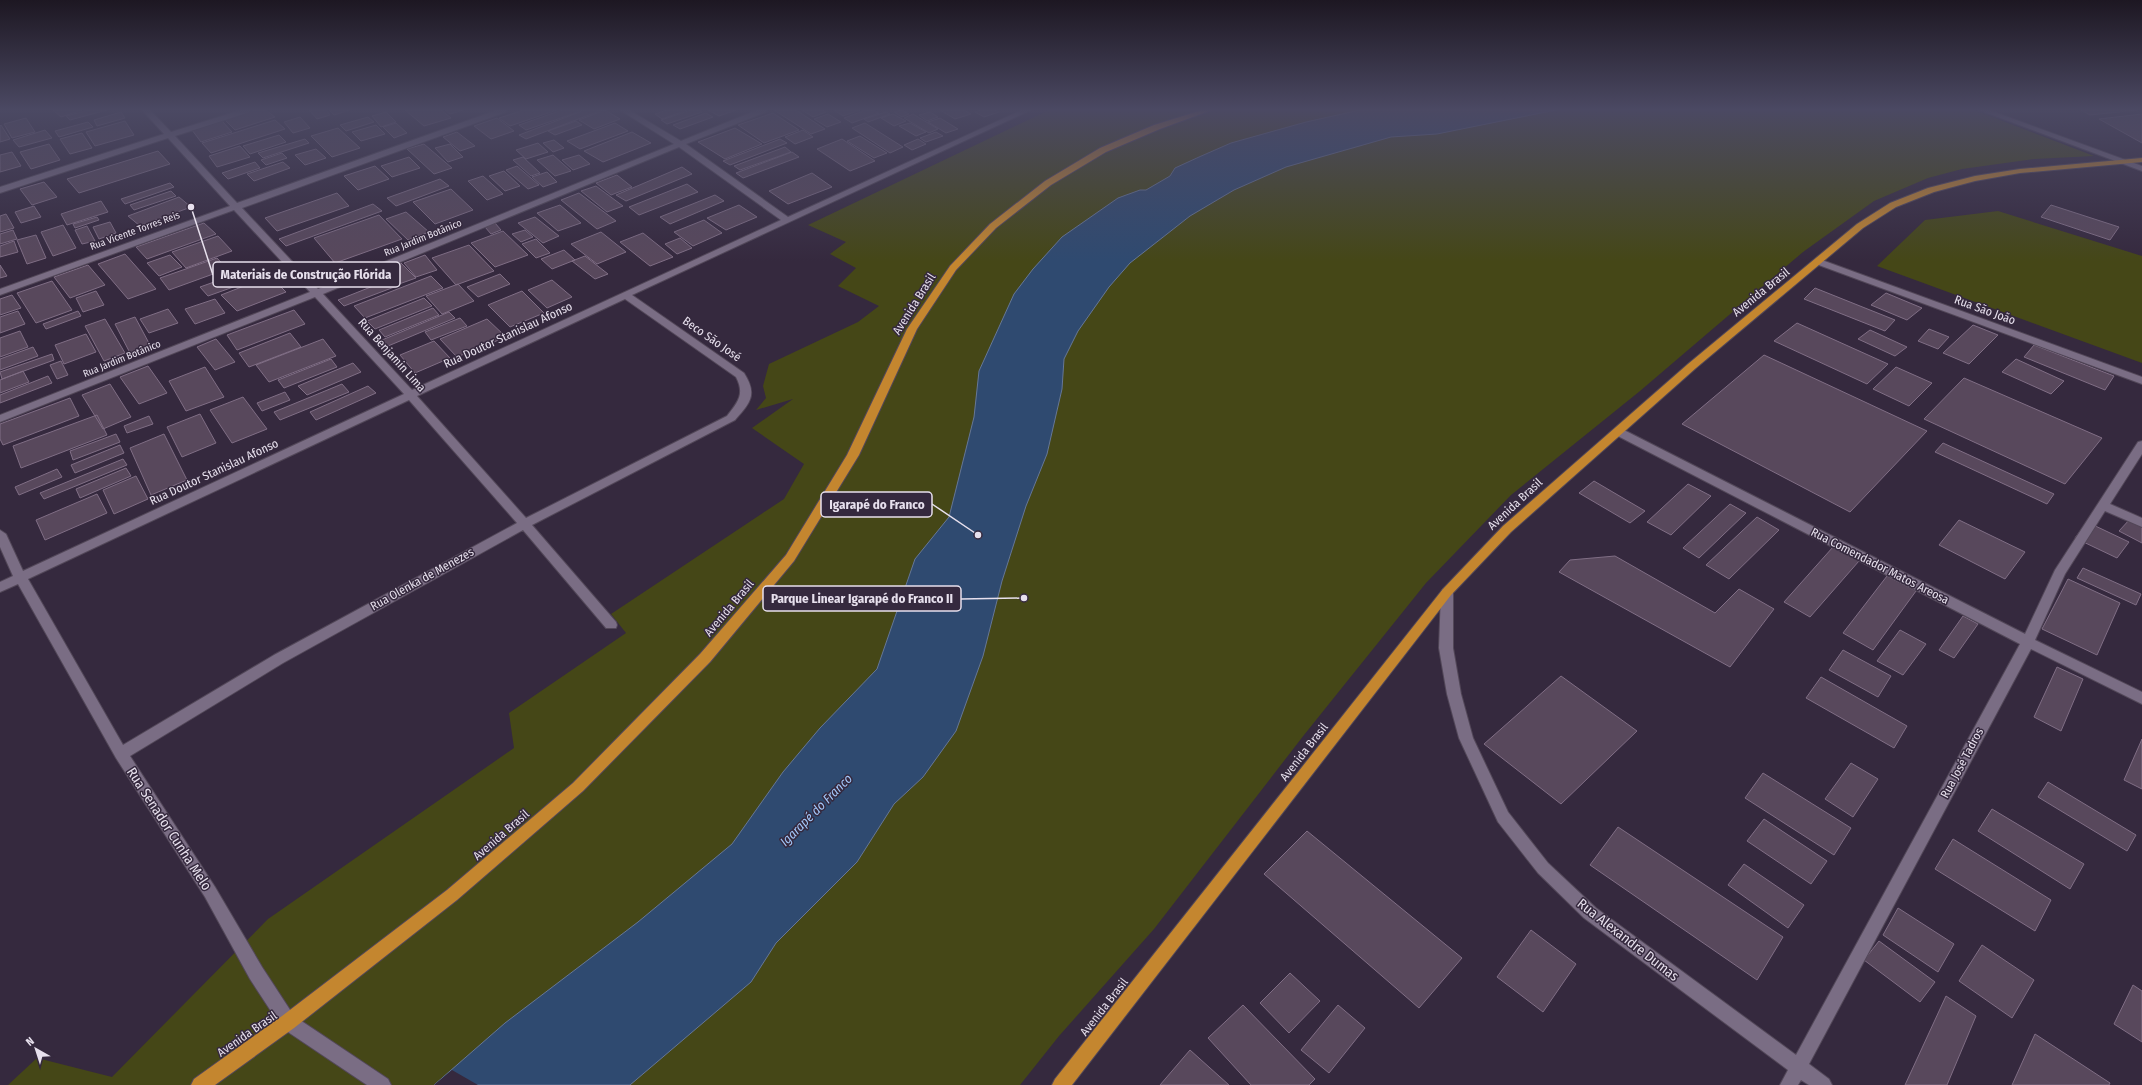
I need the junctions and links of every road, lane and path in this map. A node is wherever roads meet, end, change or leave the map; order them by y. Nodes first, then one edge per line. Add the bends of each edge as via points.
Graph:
1 (91, 161) edge
2 (194, 161) edge
3 (362, 161) edge
4 (639, 161) edge
5 (703, 161) edge
6 (918, 161) edge
7 (1085, 161) edge
8 (2120, 161) junction
9 (2128, 161) edge
10 (2142, 169) edge
11 (0, 190) edge
12 (236, 206) junction
13 (788, 221) junction
14 (1819, 262) junction
15 (0, 292) edge
16 (317, 293) junction
17 (626, 295) junction
18 (2142, 381) edge
19 (411, 396) junction
20 (731, 418) joint
21 (0, 419) edge
22 (1618, 431) junction
23 (2142, 445) edge
24 (2102, 505) junction
25 (2142, 523) edge
26 (524, 524) junction
27 (0, 534) edge
28 (20, 577) junction
29 (0, 587) edge
30 (1447, 592) junction
31 (610, 625) dead end
32 (2028, 642) junction
33 (2142, 698) edge
34 (121, 754) junction
35 (288, 1022) junction
36 (1798, 1067) junction
37 (200, 1085) edge
38 (382, 1085) edge
39 (1061, 1085) edge
40 (1789, 1085) edge
41 (1823, 1085) edge

1 - 11 street
2 - 12 street, Rua Benjamin Lima
3 - 12 street, Rua Vicente Torres Reis
4 - 16 street, Rua Jardim Botânico
5 - 13 street
6 - 13 street, Rua Doutor Stanislau Afonso
7 - 35 highway, Avenida Brasil via 1048,183 993,226 953,268 912,329 853,455 790,558 704,658 578,787 452,895
8 - 9 highway, Avenida Brasil
8 - 10 street
8 - 14 highway, Avenida Brasil via 2020,171 1975,178 1931,190 1893,205 1860,226
12 - 15 street, Rua Vicente Torres Reis
12 - 16 street, Rua Benjamin Lima
13 - 17 street, Rua Doutor Stanislau Afonso
14 - 18 street, Rua São João
14 - 22 highway, Avenida Brasil via 1692,366
16 - 19 street, Rua Benjamin Lima
16 - 21 street, Rua Jardim Botânico
17 - 19 street, Rua Doutor Stanislau Afonso
17 - 20 street, Beco São José via 740,375 747,386 746,399
19 - 26 street, Rua Benjamin Lima
19 - 28 street, Rua Doutor Stanislau Afonso
20 - 26 street, Rua Olenka de Menezes
22 - 30 highway, Avenida Brasil via 1507,529
22 - 32 street, Rua Comendador Matos Areosa
23 - 24 street, Rua José Tadros
24 - 25 street
24 - 32 street, Rua José Tadros via 2059,573
26 - 31 street, Rua Benjamin Lima
26 - 34 street, Rua Olenka de Menezes via 300,646
27 - 28 street, Rua Senador Cunha Melo
28 - 29 street, Rua Doutor Stanislau Afonso
28 - 34 street, Rua Senador Cunha Melo
30 - 36 street, Rua Alexandre Dumas via 1446,648 1454,694 1466,738 1503,817 1543,868 1590,913
30 - 39 highway, Avenida Brasil
32 - 33 street, Rua Comendador Matos Areosa
32 - 36 street, Rua José Tadros
34 - 35 street, Rua Senador Cunha Melo via 210,892 256,973
35 - 37 highway, Avenida Brasil
35 - 38 street, Rua Senador Cunha Melo
36 - 40 street, Rua José Tadros
36 - 41 street, Rua Alexandre Dumas

